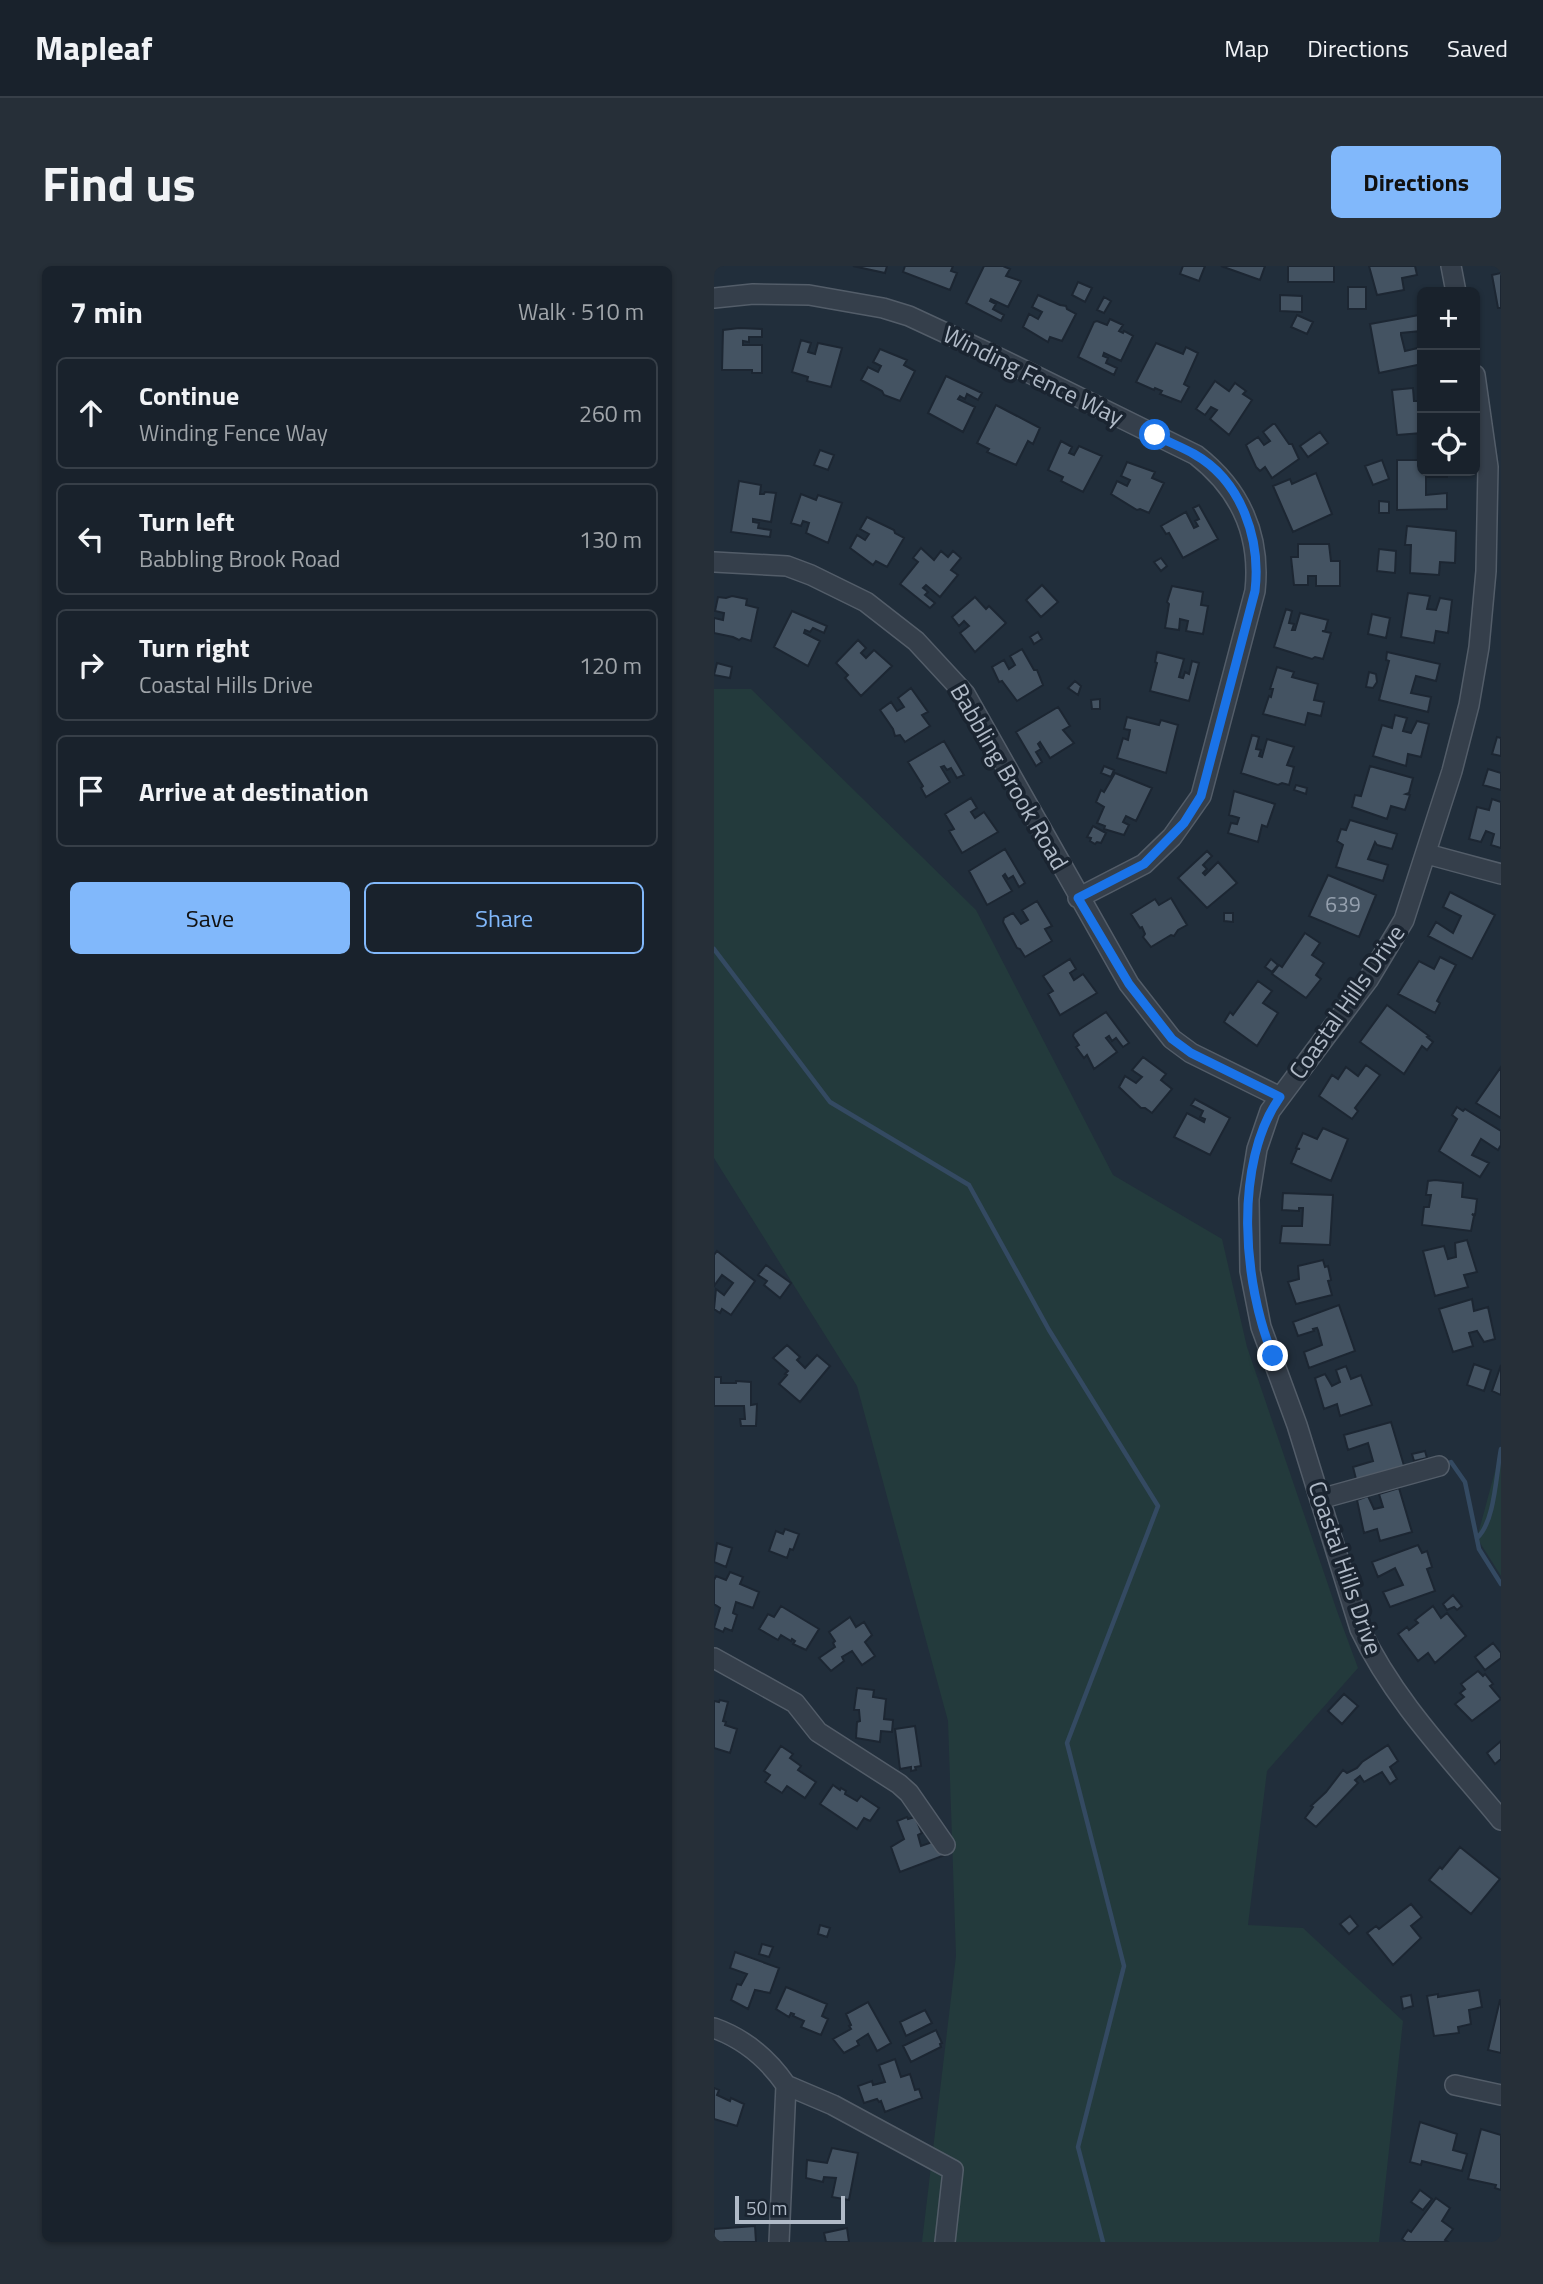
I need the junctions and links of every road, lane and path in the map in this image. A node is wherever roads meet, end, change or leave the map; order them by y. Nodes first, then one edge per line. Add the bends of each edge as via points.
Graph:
1 (1451, 266) edge
2 (1456, 287) edge
3 (714, 298) edge
4 (1480, 410) edge
5 (714, 562) edge
6 (1427, 854) junction
7 (1501, 874) edge
8 (1078, 898) junction
9 (1280, 1097) junction
10 (1439, 1466) dead end
11 (1320, 1499) junction
12 (714, 1658) edge
13 (1501, 1820) edge
14 (945, 1845) dead end
15 (714, 2028) edge
16 (786, 2085) junction
17 (1455, 2085) dead end
18 (1501, 2095) edge
19 (779, 2242) edge
20 (945, 2242) edge

1 - 2 street
3 - 8 street, Winding Fence Way via 809,295 909,316 1196,455 1220,475 1245,511 1257,561 1255,591 1201,796 1184,823 1144,864
4 - 6 street, Coastal Hills Drive via 1488,467 1480,640 1469,705
5 - 8 street, Babbling Brook Road via 787,566 866,602 916,641 965,694
6 - 7 street
6 - 9 street, Coastal Hills Drive via 1392,942
8 - 9 street, Babbling Brook Road via 1129,984 1172,1039
9 - 11 street, Coastal Hills Drive via 1264,1125 1252,1174 1250,1271 1261,1327
10 - 11 street
11 - 13 street, Coastal Hills Drive via 1360,1629 1376,1661
12 - 14 street via 795,1703 818,1732 909,1793
15 - 16 street via 752,2048
16 - 19 street
16 - 20 street via 953,2170
17 - 18 street

